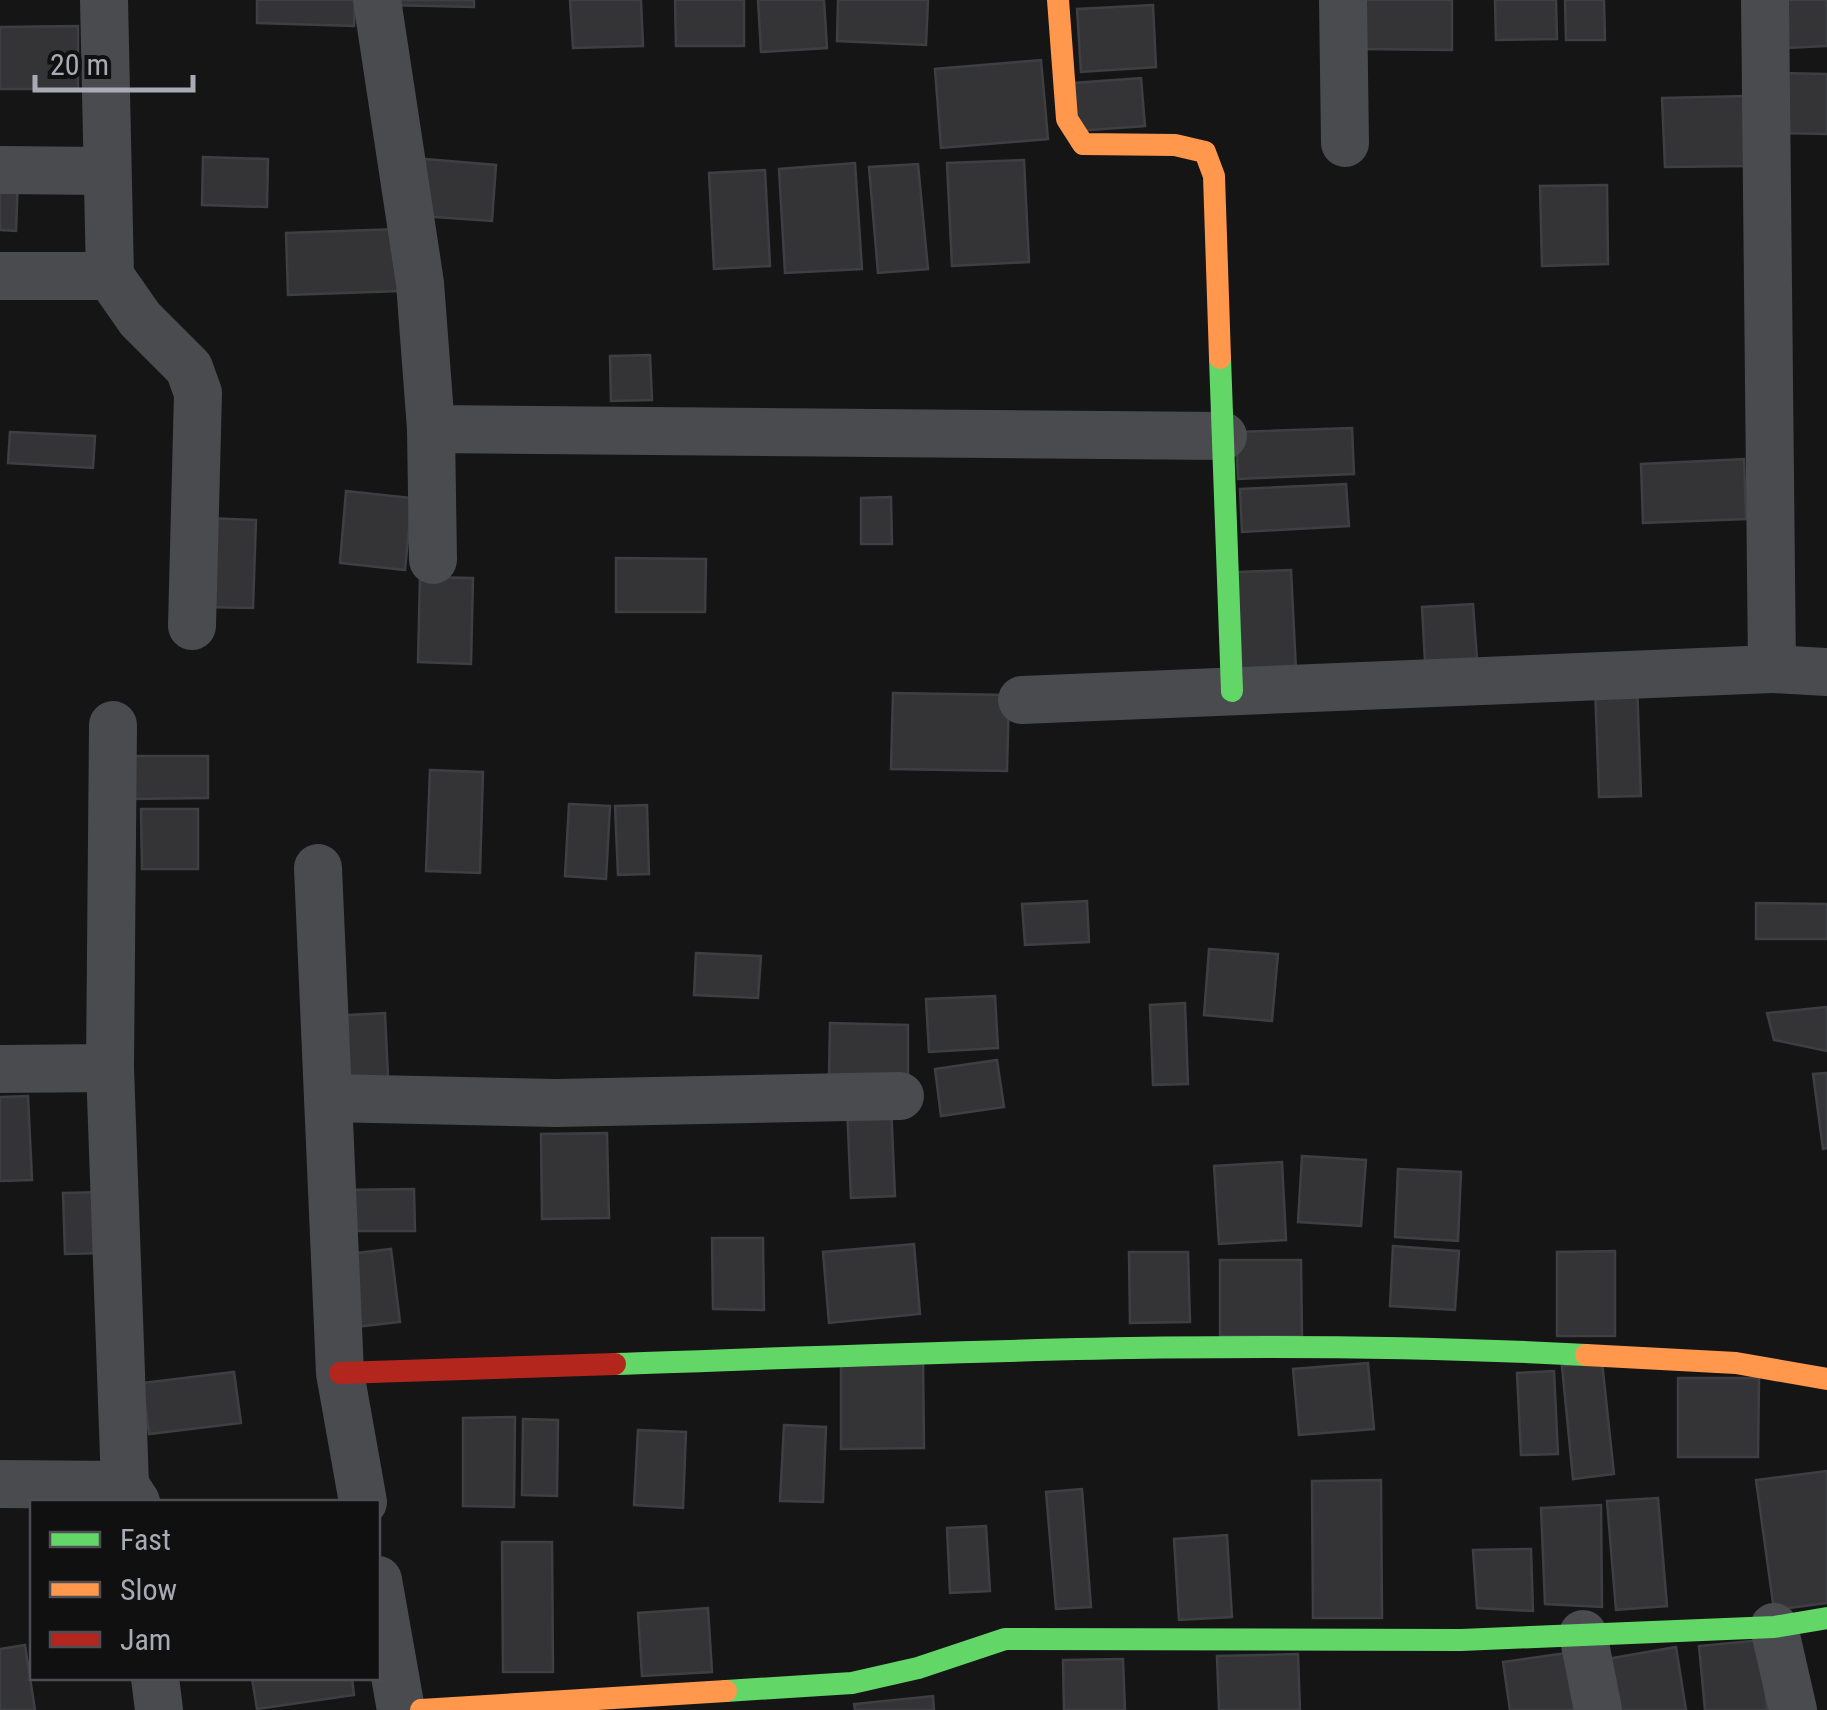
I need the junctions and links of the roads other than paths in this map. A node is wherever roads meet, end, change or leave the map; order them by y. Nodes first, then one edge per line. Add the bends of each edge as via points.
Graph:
1 (104, 0) edge
2 (377, 0) edge
3 (1058, 0) edge
4 (1343, 0) edge
5 (1764, 0) edge
6 (1346, 143) dead end
7 (0, 170) edge
8 (108, 172) junction
9 (0, 276) edge
10 (110, 276) junction
11 (431, 429) junction
12 (1223, 436) junction
13 (433, 560) dead end
14 (192, 626) dead end
15 (1772, 670) junction
16 (1827, 672) edge
17 (1232, 692) junction
18 (1022, 700) dead end
19 (113, 725) dead end
20 (318, 868) dead end
21 (110, 1068) junction
22 (0, 1070) edge
23 (900, 1096) dead end
24 (328, 1098) junction
25 (340, 1373) junction
26 (1827, 1378) edge
27 (0, 1484) edge
28 (131, 1494) edge
29 (364, 1500) edge
30 (380, 1591) edge
31 (1827, 1618) edge
32 (1774, 1627) junction
33 (1583, 1634) junction
34 (155, 1680) edge
35 (159, 1710) edge
36 (401, 1710) edge
37 (421, 1710) edge
38 (1598, 1710) edge
39 (1794, 1710) edge

1 - 8 street
2 - 11 street via 420,283
3 - 12 street via 1067,119 1082,144 1109,152 1183,142 1205,152 1210,164
4 - 6 street
5 - 15 street
7 - 8 street
8 - 10 street
9 - 10 street
10 - 14 street via 140,319 189,368 198,393
11 - 12 street
11 - 13 street
12 - 17 street
15 - 16 street
15 - 17 street
17 - 18 street
19 - 21 street
20 - 24 street
21 - 22 street
21 - 28 street
23 - 24 street via 556,1104
24 - 25 street
25 - 26 street via 1024,1350 1448,1347 1736,1363
25 - 29 street
27 - 28 street
30 - 36 street
31 - 32 street
32 - 33 street
32 - 39 street
33 - 37 street via 1240,1643 1005,1639 852,1683
33 - 38 street
34 - 35 street

